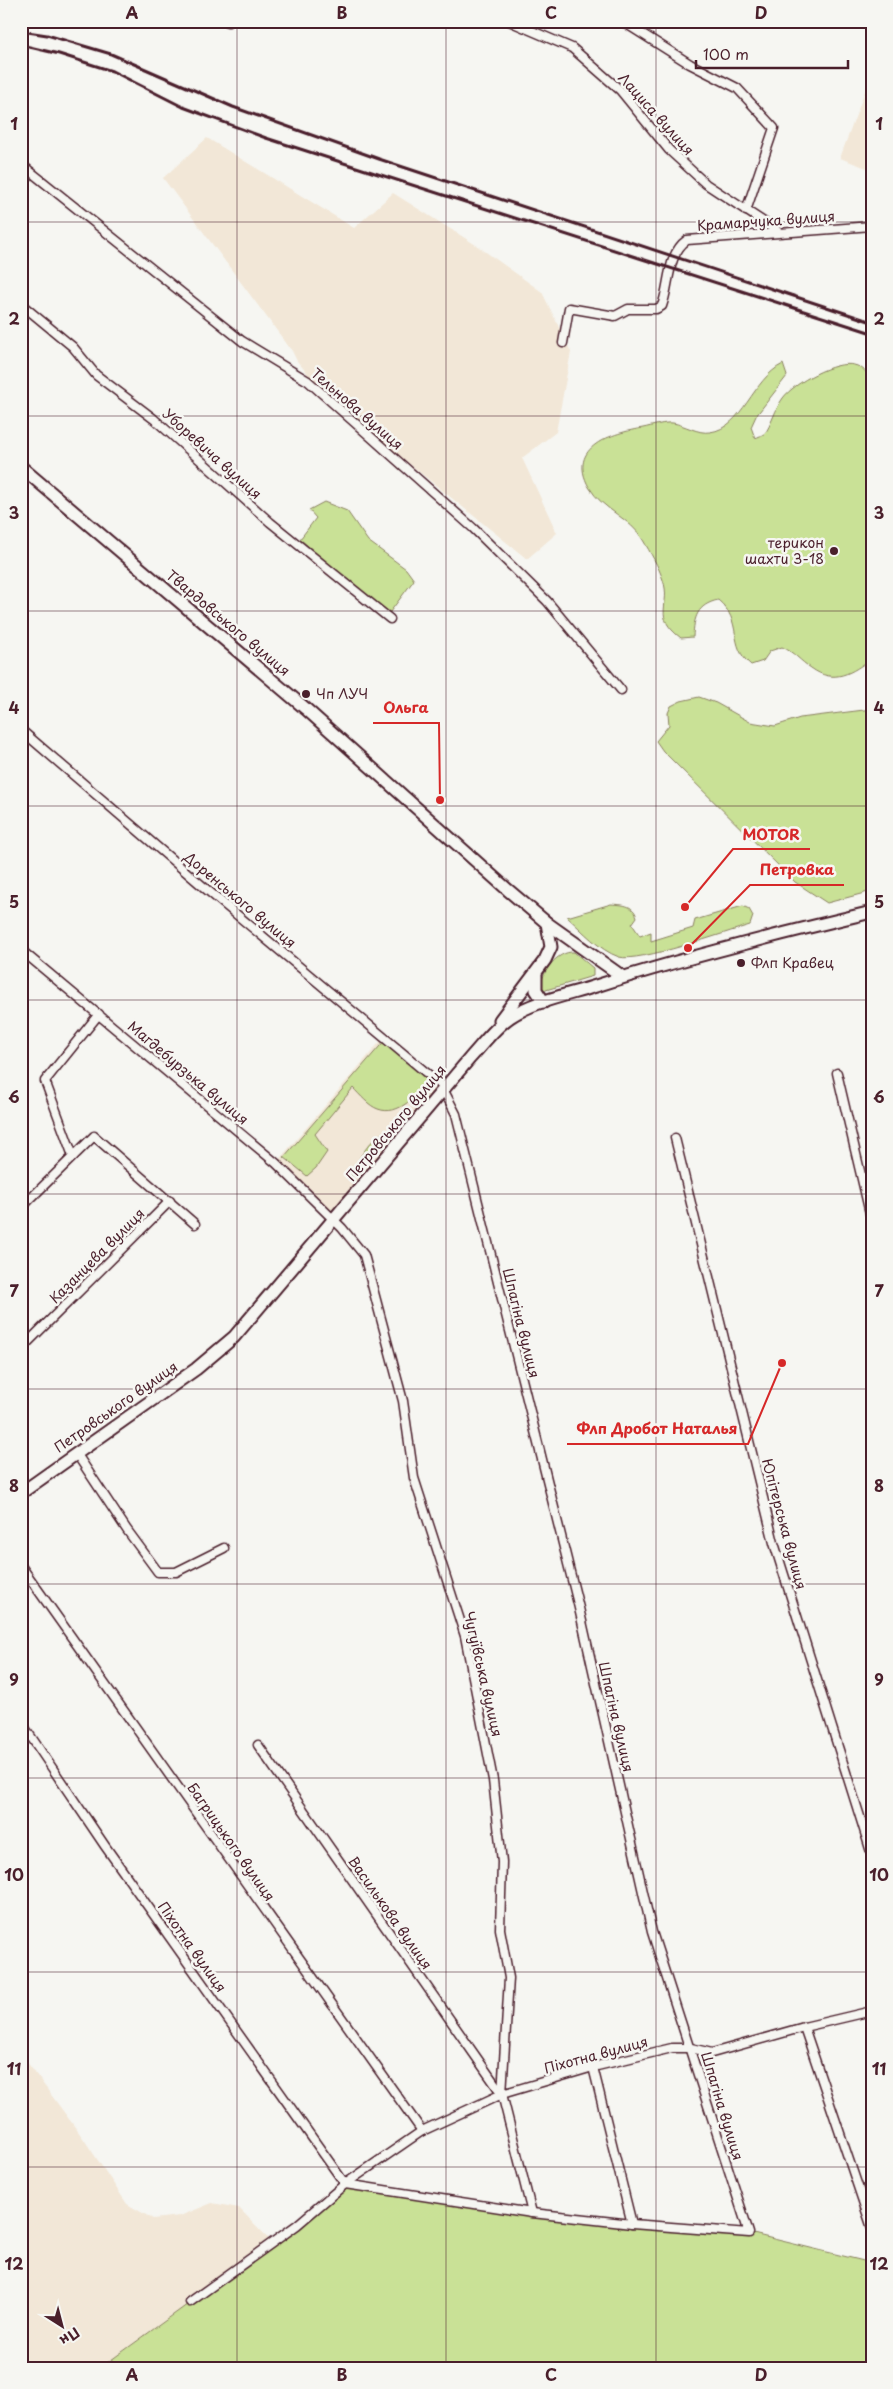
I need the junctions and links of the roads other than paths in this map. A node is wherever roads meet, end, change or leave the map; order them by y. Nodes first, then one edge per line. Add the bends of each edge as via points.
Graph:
1 (509, 21) edge
2 (622, 21) edge
3 (21, 164) edge
4 (746, 210) junction
5 (872, 226) edge
6 (778, 232) junction
7 (21, 304) edge
8 (563, 343) dead end
9 (21, 467) edge
10 (390, 619) dead end
11 (621, 690) dead end
12 (21, 730) edge
13 (872, 912) edge
14 (548, 923) junction
15 (21, 950) edge
16 (536, 975) junction
17 (623, 977) junction
18 (544, 1002) junction
19 (99, 1014) junction
20 (470, 1058) junction
21 (837, 1073) dead end
22 (444, 1089) junction
23 (676, 1138) dead end
24 (73, 1156) junction
25 (170, 1201) junction
26 (21, 1208) edge
27 (334, 1220) junction
28 (872, 1222) edge
29 (195, 1224) dead end
30 (21, 1349) edge
31 (76, 1454) junction
32 (21, 1493) edge
33 (224, 1548) dead end
34 (21, 1566) edge
35 (21, 1722) edge
36 (258, 1745) dead end
37 (872, 1854) edge
38 (872, 2011) edge
39 (804, 2027) junction
40 (691, 2048) junction
41 (592, 2067) junction
42 (502, 2094) junction
43 (422, 2131) junction
44 (345, 2184) junction
45 (532, 2212) junction
46 (632, 2224) junction
47 (872, 2228) edge
48 (190, 2302) dead end

1 - 4 street, Лациса вулиця via 572,48 620,90 681,162 706,184
2 - 4 street via 690,64 737,88 774,128
3 - 11 street, Тельнова вулиця via 242,341 308,381 480,534 547,601
4 - 6 street, Лациса вулиця
5 - 6 street, Крамарчука вулиця
6 - 8 street, Крамарчука вулиця via 687,240 674,258 662,306 628,309 615,316 569,308
7 - 10 street, Уборевича вулиця via 73,347 96,375 154,419 270,522
9 - 14 main road, Твардовського вулиця via 299,703 500,884
12 - 22 street, Доренського вулиця
13 - 17 main road, Петровського вулиця
14 - 16 main road via 551,947
14 - 17 main road, Твардовського вулиця
15 - 19 street, Магдебурзька вулиця
16 - 18 main road via 536,990
16 - 20 main road
17 - 18 main road, Петровського вулиця
18 - 20 main road, Петровського вулиця via 510,1017
19 - 24 street via 45,1081
19 - 27 street, Магдебурзька вулиця via 276,1163
20 - 22 main road, Петровського вулиця
21 - 28 street
22 - 27 main road, Петровського вулиця
22 - 40 street, Шпагіна вулиця via 456,1114 572,1579 652,1932
23 - 37 street, Юпітерська вулиця via 774,1543
24 - 25 street via 94,1136
24 - 26 street
25 - 29 street
25 - 30 street, Казанцева вулиця
27 - 31 main road, Петровського вулиця via 234,1337 189,1374
27 - 42 street, Чугуївська вулиця via 364,1255 403,1401 414,1478 464,1636 493,1780 502,1862 500,1929 509,1978
31 - 32 main road, Петровського вулиця
31 - 33 street via 158,1572 176,1572
34 - 43 street, Багрицького вулиця
35 - 44 street, Піхотна вулиця
36 - 42 street, Василькова вулиця
38 - 39 street, Піхотна вулиця
39 - 40 street, Піхотна вулиця via 712,2053
39 - 47 street
40 - 41 street, Піхотна вулиця via 672,2048
40 - 46 street, Шпагіна вулиця via 749,2233
41 - 42 street, Піхотна вулиця
41 - 46 street
42 - 43 street, Піхотна вулиця
42 - 45 street
43 - 44 street, Піхотна вулиця
44 - 45 street, Шпагіна вулиця
44 - 48 street, Піхотна вулиця via 297,2225
45 - 46 street, Шпагіна вулиця

